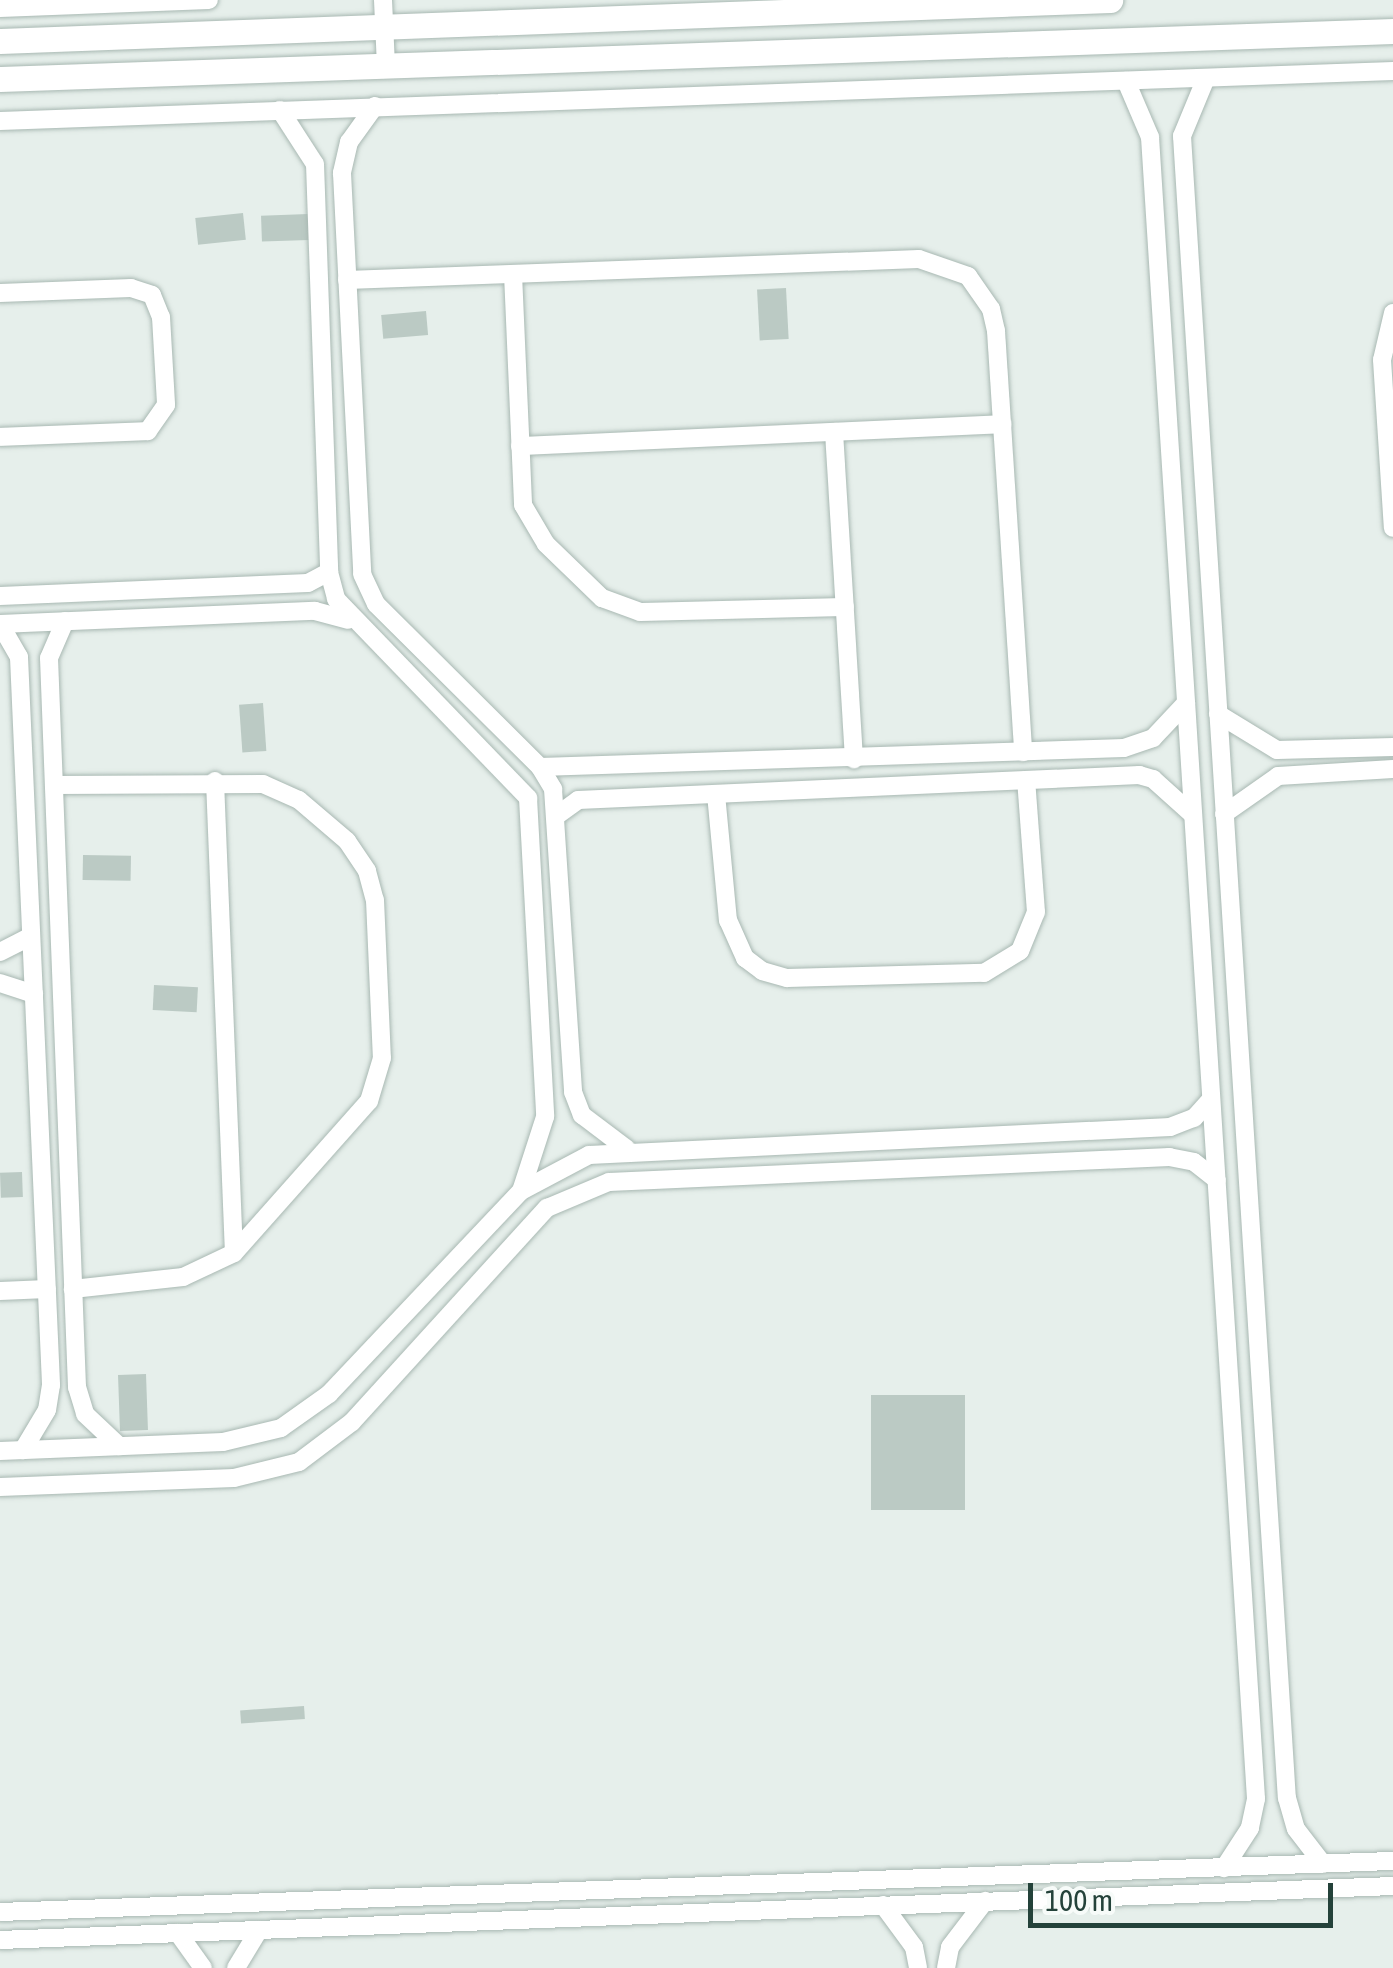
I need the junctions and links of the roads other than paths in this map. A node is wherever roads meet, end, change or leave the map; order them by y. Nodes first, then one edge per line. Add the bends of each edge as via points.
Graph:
1 (209, 0) edge
2 (383, 0) edge
3 (1110, 0) edge
4 (0, 8) edge
5 (384, 26) junction
6 (1393, 31) edge
7 (0, 40) edge
8 (386, 66) junction
9 (1393, 71) edge
10 (1206, 78) junction
11 (0, 79) edge
12 (1126, 81) junction
13 (374, 106) junction
14 (280, 110) junction
15 (0, 121) edge
16 (1182, 136) junction
17 (1150, 137) junction
18 (514, 274) junction
19 (347, 280) junction
20 (0, 293) edge
21 (1393, 312) edge
22 (1002, 424) junction
23 (834, 432) junction
24 (0, 437) edge
25 (520, 446) junction
26 (1393, 528) edge
27 (329, 572) junction
28 (0, 596) edge
29 (844, 607) junction
30 (64, 621) junction
31 (352, 622) junction
32 (0, 624) edge
33 (1186, 703) junction
34 (1218, 714) junction
35 (1124, 748) junction
36 (1393, 748) edge
37 (1023, 752) junction
38 (1298, 752) junction
39 (854, 759) junction
40 (540, 767) junction
41 (1393, 769) edge
42 (1300, 772) junction
43 (1124, 775) junction
44 (1026, 780) junction
45 (215, 781) junction
46 (54, 785) junction
47 (716, 794) junction
48 (559, 814) junction
49 (1193, 814) junction
50 (1224, 814) junction
51 (31, 936) junction
52 (0, 952) edge
53 (0, 982) edge
54 (1235, 986) junction
55 (1204, 988) junction
56 (34, 994) junction
57 (1212, 1099) junction
58 (627, 1149) junction
59 (1217, 1180) junction
60 (521, 1190) junction
61 (234, 1253) junction
62 (47, 1289) junction
63 (73, 1289) junction
64 (0, 1291) edge
65 (417, 1300) junction
66 (441, 1322) junction
67 (119, 1446) junction
68 (23, 1450) junction
69 (0, 1451) edge
70 (0, 1487) edge
71 (1286, 1798) junction
72 (1256, 1799) junction
73 (1393, 1861) edge
74 (1323, 1864) junction
75 (1224, 1868) junction
76 (1393, 1886) edge
77 (551, 1892) junction
78 (985, 1901) junction
79 (883, 1905) junction
80 (0, 1912) edge
81 (553, 1918) junction
82 (259, 1930) junction
83 (178, 1933) junction
84 (0, 1940) edge
85 (203, 1968) edge
86 (236, 1968) edge
87 (918, 1968) edge
88 (946, 1968) edge

1 - 4 street
2 - 5 street
3 - 5 street
5 - 7 street
5 - 8 street
6 - 8 street
8 - 11 street
9 - 10 street
10 - 12 street
10 - 16 street
12 - 13 street
12 - 17 street
13 - 14 street
13 - 19 street via 342,163
14 - 15 street
14 - 27 street via 315,164
16 - 17 street
16 - 34 street
17 - 33 street
18 - 19 street
18 - 22 street via 936,261 968,276 992,309
18 - 25 street
19 - 40 street via 364,585
20 - 24 street via 130,288 152,296 160,317 166,405 158,425 138,432
21 - 26 street via 1382,360
22 - 23 street
22 - 37 street
23 - 25 street
23 - 29 street
25 - 29 street via 528,520 586,585 620,607
27 - 28 street via 308,584
27 - 31 street
29 - 39 street
30 - 31 street via 315,612
30 - 32 street
30 - 46 street via 50,648
31 - 60 street via 528,798 545,1117
32 - 51 street via 18,657
33 - 35 street via 1153,738
33 - 49 street
34 - 38 street via 1259,744
34 - 50 street
35 - 37 street
35 - 43 street
36 - 38 street
37 - 39 street
38 - 42 street
39 - 40 street
40 - 48 street
41 - 42 street
42 - 50 street via 1257,785
43 - 44 street
43 - 49 street via 1154,780
44 - 47 street
44 - 47 street via 1034,922 1020,951 984,973 787,978 762,971 745,958 728,920
45 - 46 street
45 - 61 street
45 - 61 street via 250,782 287,794 361,860 375,900 382,1038 382,1069 370,1101
46 - 63 street
47 - 48 street via 578,800
48 - 58 street via 573,1092 582,1115
49 - 55 street
50 - 54 street
51 - 52 street
51 - 56 street
53 - 56 street
54 - 55 street
54 - 71 street
55 - 57 street
56 - 62 street
57 - 58 street via 1194,1118 1170,1127
57 - 59 street
58 - 60 street via 571,1162
59 - 66 street via 1194,1162 1169,1157 609,1182 547,1208
59 - 72 street
60 - 65 street
61 - 63 street via 183,1277
62 - 64 street
62 - 68 street via 50,1398
63 - 67 street via 79,1401
65 - 66 street
65 - 67 street via 329,1394 280,1428 222,1442
66 - 70 street via 352,1422 299,1462 234,1478
67 - 68 street
68 - 69 street
71 - 72 street
71 - 74 street via 1296,1829
72 - 75 street via 1250,1828
73 - 74 street
74 - 75 street
75 - 77 street
76 - 78 street
77 - 80 street
77 - 81 street
78 - 79 street
78 - 88 street via 950,1947
79 - 81 street
79 - 87 street via 914,1946
81 - 82 street
82 - 83 street
82 - 86 street
83 - 84 street
83 - 85 street

